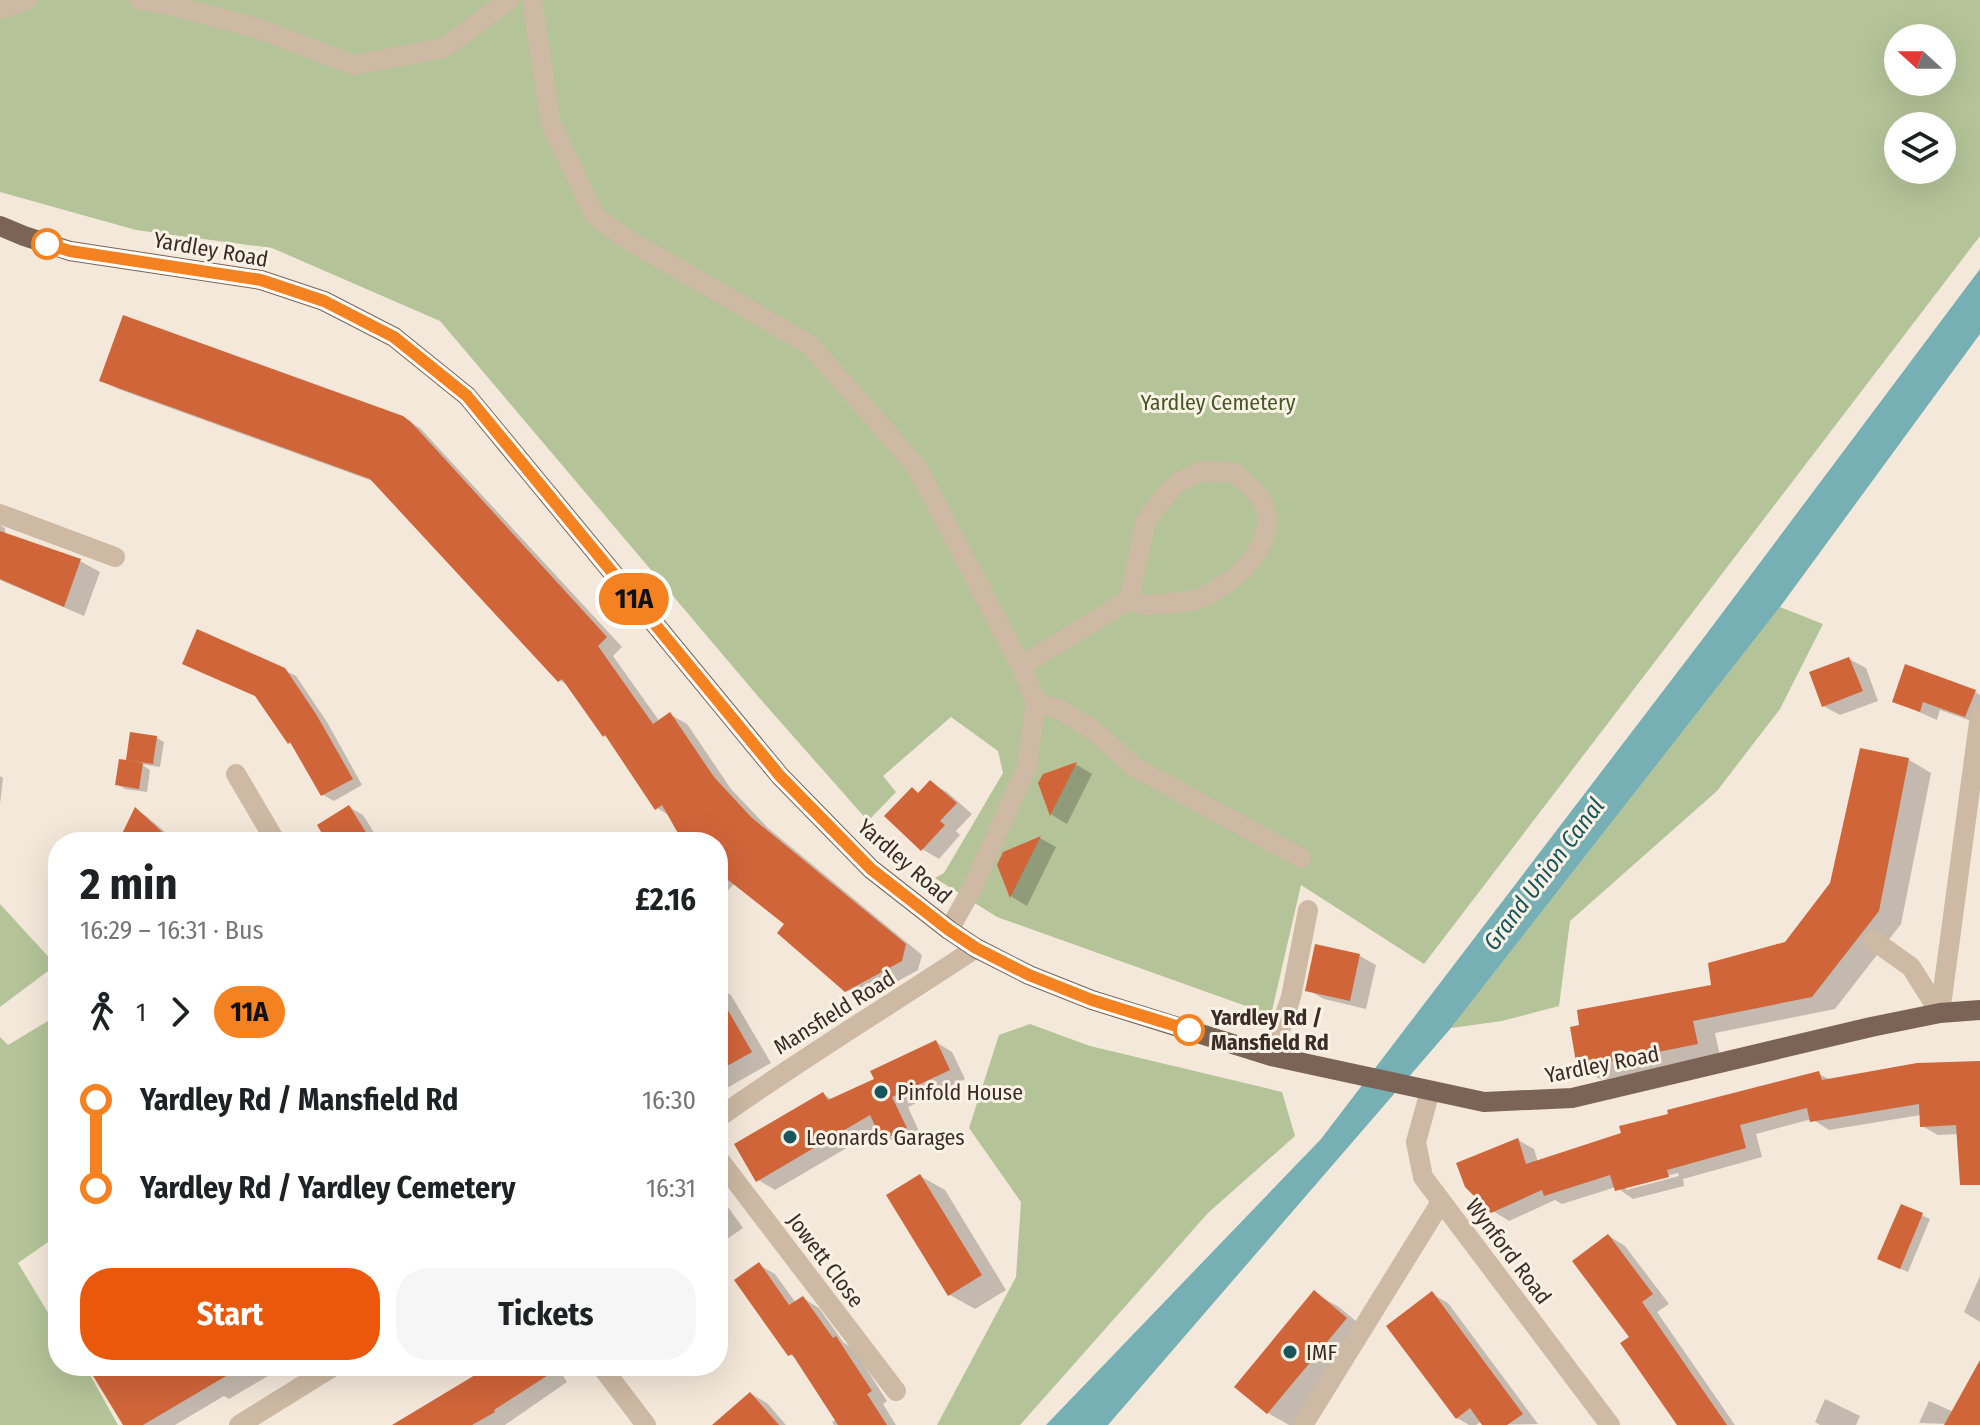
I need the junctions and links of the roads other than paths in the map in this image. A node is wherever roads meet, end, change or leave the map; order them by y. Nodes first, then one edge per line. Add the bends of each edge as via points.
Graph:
1 (27, 0) edge
2 (140, 0) edge
3 (509, 0) edge
4 (532, 0) edge
5 (0, 9) edge
6 (0, 226) edge
7 (0, 514) edge
8 (115, 557) dead end
9 (1129, 600) junction
10 (1021, 666) junction
11 (1036, 702) junction
12 (1980, 715) edge
13 (236, 774) dead end
14 (270, 832) edge
15 (1301, 858) dead end
16 (1308, 910) dead end
17 (949, 930) junction
18 (1873, 940) dead end
19 (976, 948) junction
20 (1980, 1010) edge
21 (1940, 1013) junction
22 (1271, 1056) junction
23 (1425, 1089) junction
24 (728, 1111) edge
25 (728, 1171) edge
26 (1441, 1202) junction
27 (318, 1376) edge
28 (609, 1376) edge
29 (896, 1391) dead end
30 (239, 1425) edge
31 (646, 1425) edge
32 (1303, 1425) edge
33 (1610, 1425) edge

1 - 5 street
2 - 3 street via 257,28 354,65 444,48
4 - 10 street via 551,124 595,216 810,345 917,467
6 - 17 main road, Yardley Road via 70,251 261,280 324,301 394,337 467,396 780,776 871,869
7 - 8 street
9 - 9 street via 1146,520 1179,482 1202,471 1234,473 1262,500 1263,543 1249,564 1221,588 1194,601 1146,605
9 - 10 street
10 - 11 street
11 - 15 street via 1063,711 1094,731 1136,768
11 - 17 street via 1027,767
12 - 21 street
13 - 14 street
16 - 22 street via 1291,997
17 - 19 main road, Yardley Road
18 - 21 street via 1911,967
19 - 22 main road, Yardley Road via 1092,1000
19 - 24 street, Mansfield Road
20 - 21 main road, Yardley Road
21 - 23 main road, Yardley Road via 1572,1098 1484,1102
22 - 23 main road, Yardley Road
23 - 26 street, Wynford Road via 1416,1142 1423,1177
25 - 29 street, Jowett Close
26 - 32 street
26 - 33 street, Wynford Road
27 - 30 street
28 - 31 street

